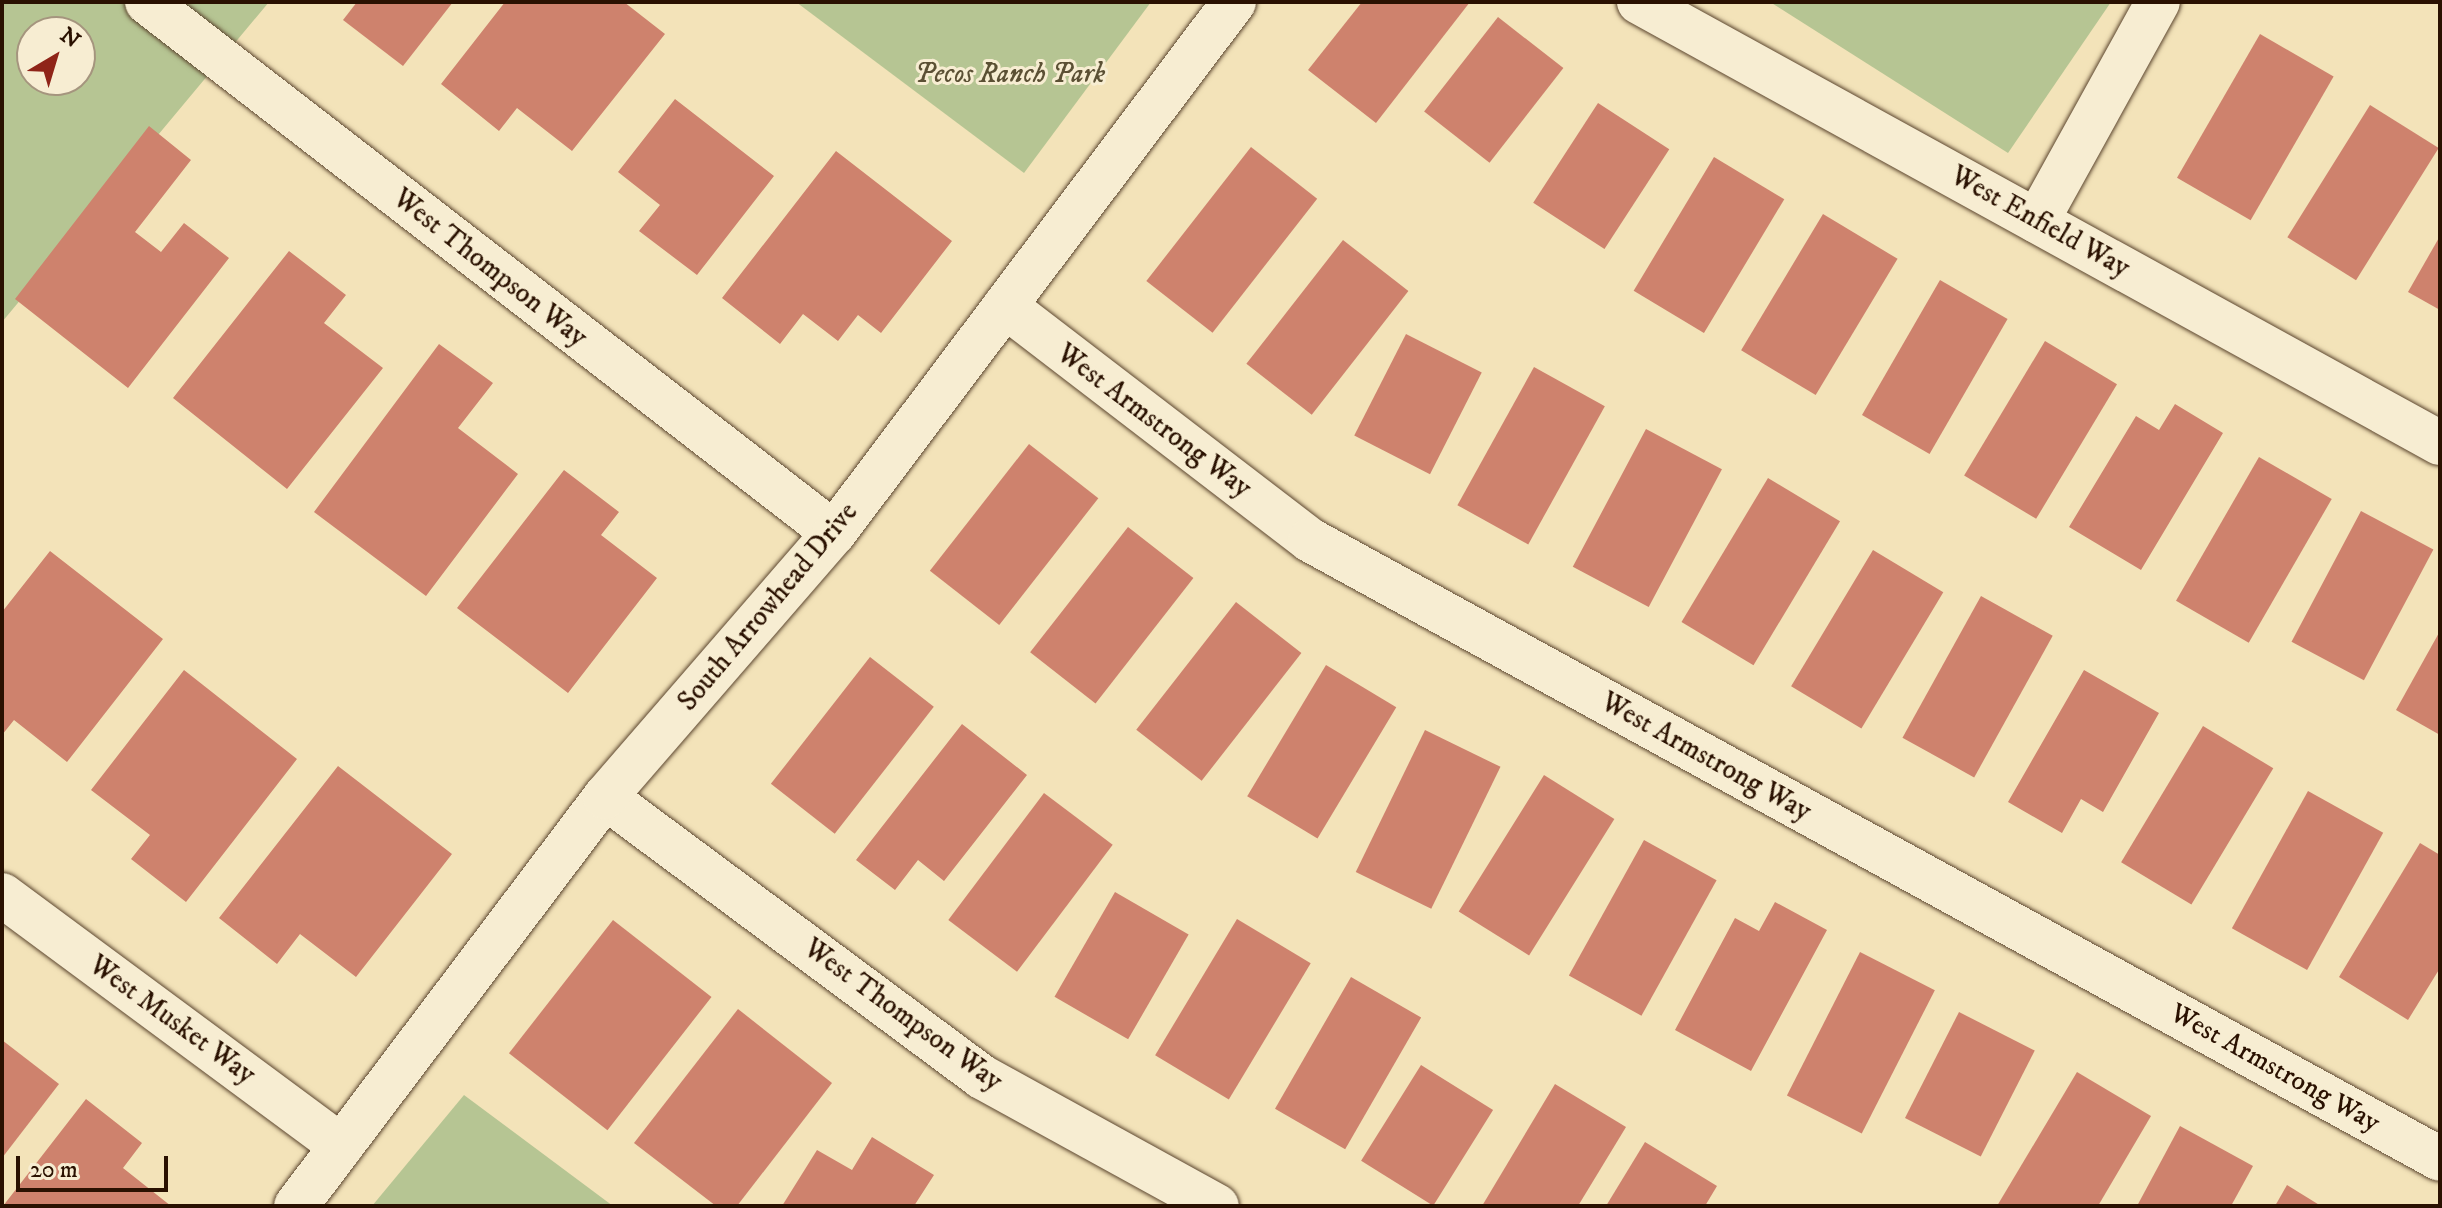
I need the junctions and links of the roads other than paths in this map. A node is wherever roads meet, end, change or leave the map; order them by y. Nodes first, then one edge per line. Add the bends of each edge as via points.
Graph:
1 (147, 2) edge
2 (1234, 2) edge
3 (1639, 2) edge
4 (2158, 2) edge
5 (2037, 221) junction
6 (1005, 306) junction
7 (2440, 443) edge
8 (834, 533) junction
9 (605, 797) junction
10 (2, 895) edge
11 (341, 1146) junction
12 (2440, 1159) edge
13 (296, 1206) edge
14 (1217, 1206) edge

1 - 8 street, West Thompson Way
2 - 6 street, South Arrowhead Drive
3 - 5 street, West Enfield Way
4 - 5 street
5 - 7 street, West Enfield Way
6 - 8 street, South Arrowhead Drive
6 - 12 street, West Armstrong Way via 1310,540
8 - 9 street, South Arrowhead Drive
9 - 11 street, South Arrowhead Drive
9 - 14 street, West Thompson Way via 982,1077
10 - 11 street, West Musket Way
11 - 13 street, South Arrowhead Drive

